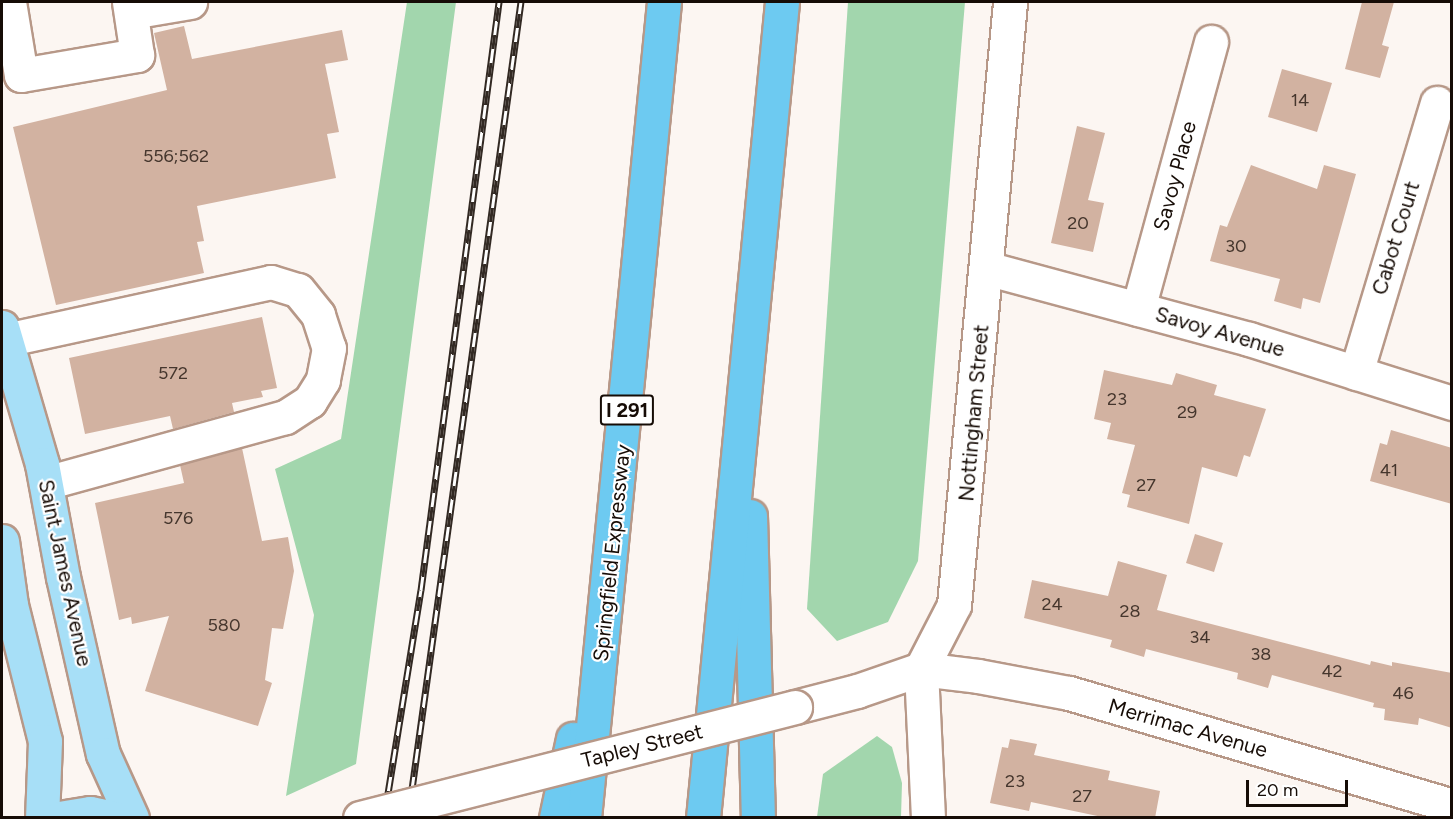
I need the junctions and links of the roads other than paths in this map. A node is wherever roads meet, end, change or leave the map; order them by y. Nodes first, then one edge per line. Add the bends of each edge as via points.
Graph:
1 (9, 2) edge
2 (190, 2) edge
3 (664, 2) edge
4 (782, 2) edge
5 (1010, 2) edge
6 (130, 7) edge
7 (9, 42) edge
8 (1211, 42) dead end
9 (1437, 103) dead end
10 (986, 268) junction
11 (1138, 309) junction
12 (3, 334) edge
13 (1356, 372) junction
14 (746, 391) junction
15 (1452, 403) edge
16 (46, 483) junction
17 (2, 541) edge
18 (611, 565) junction
19 (6, 606) edge
20 (921, 669) junction
21 (1452, 806) edge
22 (42, 818) edge
23 (59, 818) edge
24 (114, 818) edge
25 (132, 818) edge
26 (360, 818) edge
27 (556, 818) edge
28 (584, 818) edge
29 (703, 818) edge
30 (758, 818) edge
31 (928, 818) edge

1 - 7 street
2 - 6 street
3 - 18 highway, Springfield Expressway / I 291
4 - 14 highway
5 - 10 street, Nottingham Street
6 - 7 street via 137,55 21,75
8 - 11 street, Savoy Place
9 - 13 street, Cabot Court
10 - 11 street, Savoy Avenue
10 - 20 street, Nottingham Street via 954,604
11 - 13 street, Savoy Avenue
12 - 16 main road, Saint James Avenue
12 - 16 street via 271,282 298,290 318,315 329,348 323,380 310,401 285,417
13 - 15 street, Savoy Avenue
14 - 29 highway
14 - 30 highway
16 - 25 main road, Saint James Avenue via 103,754
17 - 19 main road
18 - 27 highway
18 - 28 highway, Springfield Expressway / I 291
19 - 22 main road via 45,741
20 - 21 street, Merrimac Avenue via 1069,693
20 - 26 street, Tapley Street, bridge via 857,691
20 - 31 street, Nottingham Street
23 - 24 main road via 90,813

